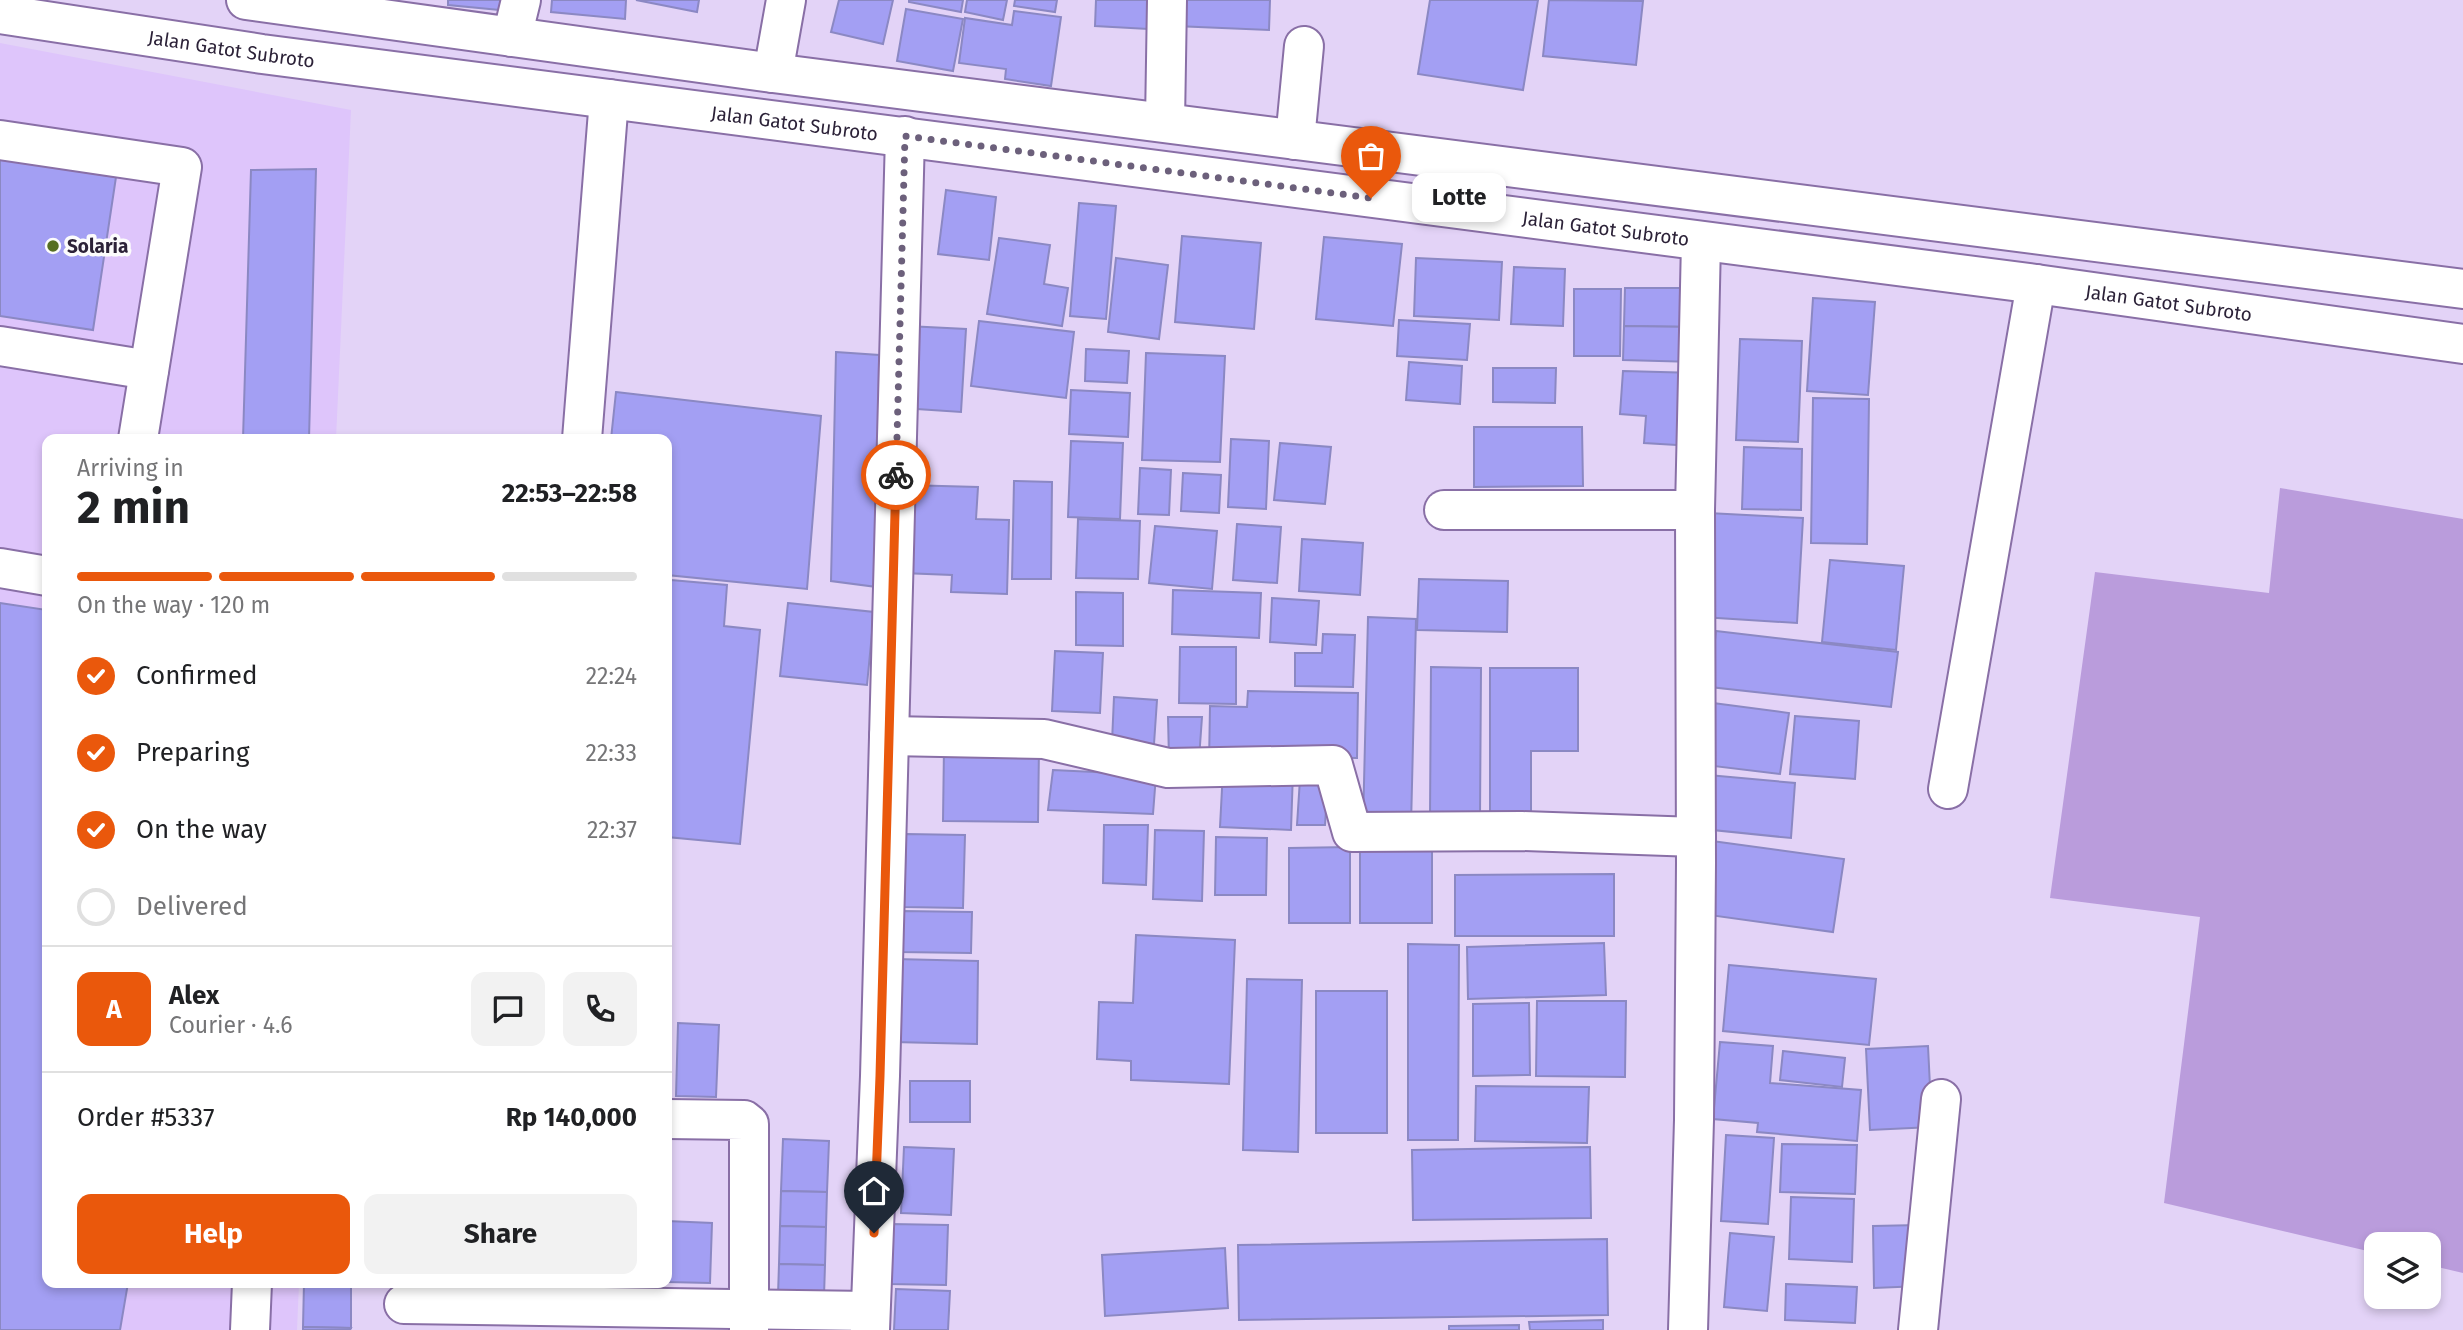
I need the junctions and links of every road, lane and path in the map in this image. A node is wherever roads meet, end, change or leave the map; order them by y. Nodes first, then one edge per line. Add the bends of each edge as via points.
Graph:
1 (246, 0) edge
2 (521, 0) edge
3 (786, 0) edge
4 (1167, 0) edge
5 (0, 14) edge
6 (512, 37) junction
7 (1304, 46) dead end
8 (773, 73) junction
9 (609, 99) junction
10 (1165, 122) junction
11 (905, 136) junction
12 (0, 140) edge
13 (1295, 140) junction
14 (1701, 242) junction
15 (2036, 284) junction
16 (2463, 289) edge
17 (2463, 344) edge
18 (0, 346) edge
19 (149, 370) junction
20 (139, 434) edge
21 (582, 434) edge
22 (1444, 510) dead end
23 (1695, 510) junction
24 (0, 568) edge
25 (42, 575) edge
26 (889, 736) junction
27 (1948, 789) dead end
28 (1696, 837) junction
29 (1941, 1099) dead end
30 (672, 1119) edge
31 (252, 1288) edge
32 (404, 1306) edge
33 (748, 1320) edge
34 (870, 1321) edge
35 (250, 1330) edge
36 (1688, 1330) edge
37 (1918, 1330) edge

1 - 6 main road
2 - 6 main road
3 - 8 main road
4 - 10 main road
5 - 9 main road, Jalan Gatot Subroto
6 - 8 main road
7 - 13 main road
8 - 10 main road
9 - 11 main road, Jalan Gatot Subroto
9 - 21 main road
10 - 13 main road
11 - 14 main road, Jalan Gatot Subroto
11 - 26 main road
12 - 19 main road via 182,167
13 - 16 main road
14 - 15 main road, Jalan Gatot Subroto
14 - 23 main road
15 - 17 main road, Jalan Gatot Subroto
15 - 27 main road
18 - 19 main road
19 - 20 main road
22 - 23 main road
23 - 28 main road
24 - 25 main road
26 - 28 main road via 1044,739 1168,768 1334,765 1352,832
26 - 34 main road
28 - 36 main road
29 - 37 main road
30 - 33 main road via 744,1120 749,1125
31 - 35 main road
32 - 33 main road
33 - 34 main road

